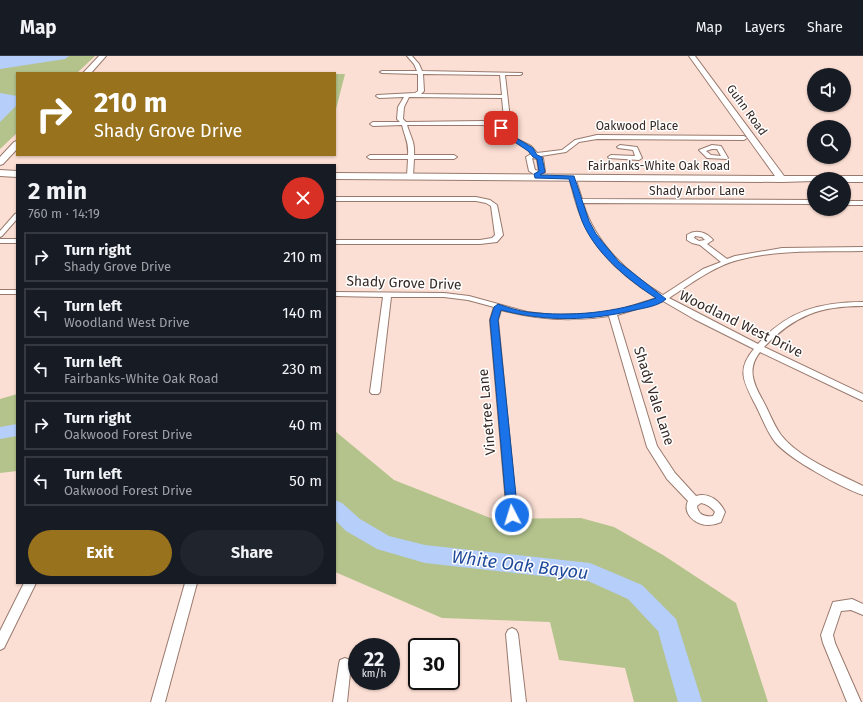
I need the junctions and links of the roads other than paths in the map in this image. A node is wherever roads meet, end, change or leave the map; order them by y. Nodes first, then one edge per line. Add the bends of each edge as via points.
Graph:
1 (103, 56) edge
2 (409, 56) edge
3 (692, 56) edge
4 (381, 66) dead end
5 (88, 72) edge
6 (382, 72) junction
7 (420, 72) junction
8 (502, 74) junction
9 (520, 74) dead end
10 (381, 79) dead end
11 (416, 95) junction
12 (379, 96) dead end
13 (408, 96) junction
14 (505, 97) junction
15 (404, 123) junction
16 (373, 124) dead end
17 (494, 125) junction
18 (616, 137) junction
19 (713, 138) junction
20 (744, 138) dead end
21 (16, 145) edge
22 (719, 147) dead end
23 (620, 148) junction
24 (534, 155) junction
25 (370, 157) dead end
26 (412, 157) junction
27 (454, 157) dead end
28 (611, 157) dead end
29 (623, 158) junction
30 (0, 162) edge
31 (0, 173) edge
32 (16, 174) edge
33 (537, 175) junction
34 (336, 176) edge
35 (410, 176) junction
36 (572, 177) junction
37 (782, 178) junction
38 (863, 179) edge
39 (336, 199) edge
40 (580, 201) junction
41 (807, 202) edge
42 (851, 202) edge
43 (863, 203) edge
44 (16, 216) edge
45 (0, 235) edge
46 (0, 241) edge
47 (16, 241) edge
48 (336, 242) edge
49 (702, 243) dead end
50 (863, 249) edge
51 (726, 262) junction
52 (0, 292) edge
53 (16, 292) edge
54 (336, 294) edge
55 (387, 294) junction
56 (662, 299) junction
57 (863, 304) edge
58 (498, 307) junction
59 (612, 313) junction
60 (759, 348) junction
61 (375, 392) dead end
62 (863, 398) edge
63 (863, 491) edge
64 (694, 501) dead end
65 (512, 515) dead end
66 (30, 584) edge
67 (192, 584) edge
68 (857, 607) edge
69 (512, 634) dead end
70 (0, 644) edge
71 (345, 664) dead end
72 (158, 702) edge
73 (340, 702) edge
74 (519, 702) edge
75 (854, 702) edge

1 - 5 street
2 - 7 street via 416,62
3 - 37 street, Guhn Road
4 - 6 street
6 - 7 street
6 - 10 street
7 - 8 street
7 - 11 street via 421,91
8 - 9 street
8 - 14 street
11 - 13 street
11 - 14 street
12 - 13 street
13 - 15 street via 400,112 400,119
14 - 17 street via 507,119
15 - 16 street
15 - 17 street
15 - 26 street via 412,143
17 - 24 street via 530,149
18 - 19 street, Oakwood Place
18 - 23 street
18 - 24 street, Oakwood Place via 590,138 578,141 564,151
19 - 20 street, Oakwood Place
19 - 22 street
21 - 30 street
23 - 29 street
23 - 29 street via 635,148 639,158
24 - 33 street via 529,157 532,171
25 - 26 street
26 - 27 street
26 - 35 street
28 - 29 street
31 - 32 street
33 - 35 street, Fairbanks-White Oak Road
33 - 36 street, Fairbanks-White Oak Road
34 - 35 street, Fairbanks-White Oak Road
36 - 37 street, Fairbanks-White Oak Road
36 - 40 street, Woodland West Drive
37 - 38 street, Fairbanks-White Oak Road
39 - 48 street via 488,201 495,208 499,235 494,240 480,242
40 - 41 street, Shady Arbor Lane
40 - 56 street, Woodland West Drive via 588,227 605,251 616,264
42 - 43 street
44 - 45 street
46 - 47 street
49 - 51 street
50 - 51 street, Shady Grove Drive via 782,250 752,254
51 - 56 street, Shady Grove Drive
52 - 53 street
54 - 55 street, Shady Grove Drive
55 - 58 street, Shady Grove Drive via 470,298
55 - 61 street
56 - 59 street, Shady Grove Drive
56 - 60 street, Woodland West Drive
57 - 60 street via 836,305 811,310 792,319
58 - 59 street, Shady Grove Drive via 552,317
58 - 65 street, Vinetree Lane via 494,320
59 - 64 street, Shady Vale Lane via 652,447 671,476
60 - 62 street, Woodland West Drive
60 - 63 street via 750,360 748,378 777,438 803,458
66 - 70 street
67 - 72 street
68 - 75 street via 838,606 827,635
69 - 74 street
71 - 73 street

